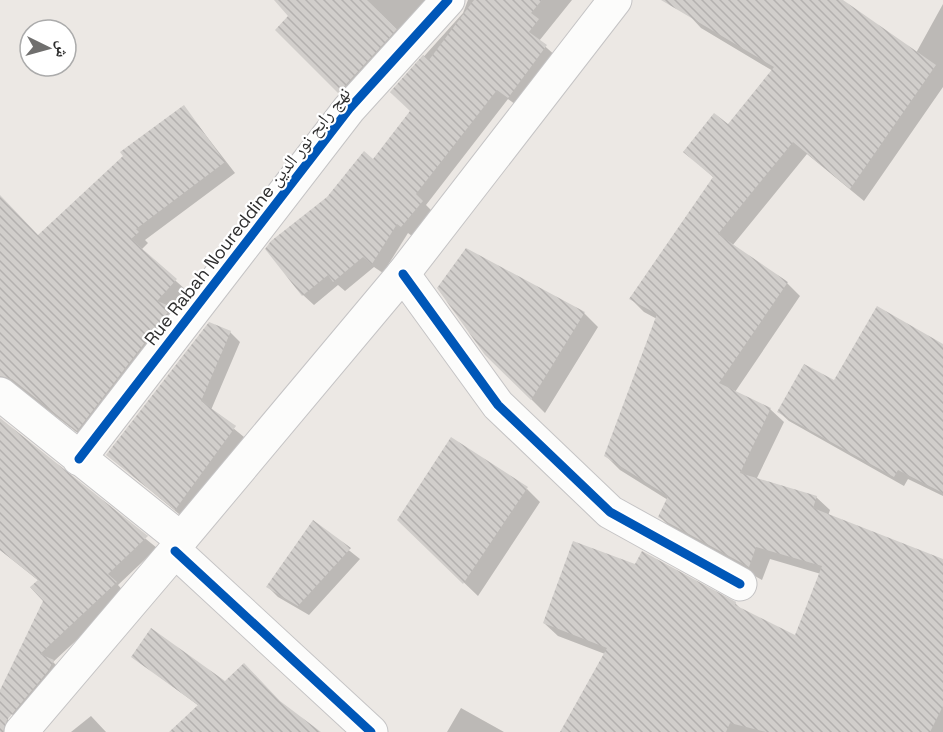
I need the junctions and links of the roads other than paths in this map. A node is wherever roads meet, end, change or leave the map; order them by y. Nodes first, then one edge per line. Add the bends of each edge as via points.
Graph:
1 (448, 0) edge
2 (615, 0) edge
3 (403, 274) junction
4 (0, 394) edge
5 (79, 459) junction
6 (178, 545) junction
7 (740, 584) dead end
8 (21, 732) edge
9 (371, 732) edge

1 - 5 street, Rue Rabah Noureddine نهج رابح نور الدين via 349,109
2 - 3 street
3 - 6 street
3 - 7 street via 498,405 610,512
4 - 5 street
5 - 6 street
6 - 8 street
6 - 9 street

